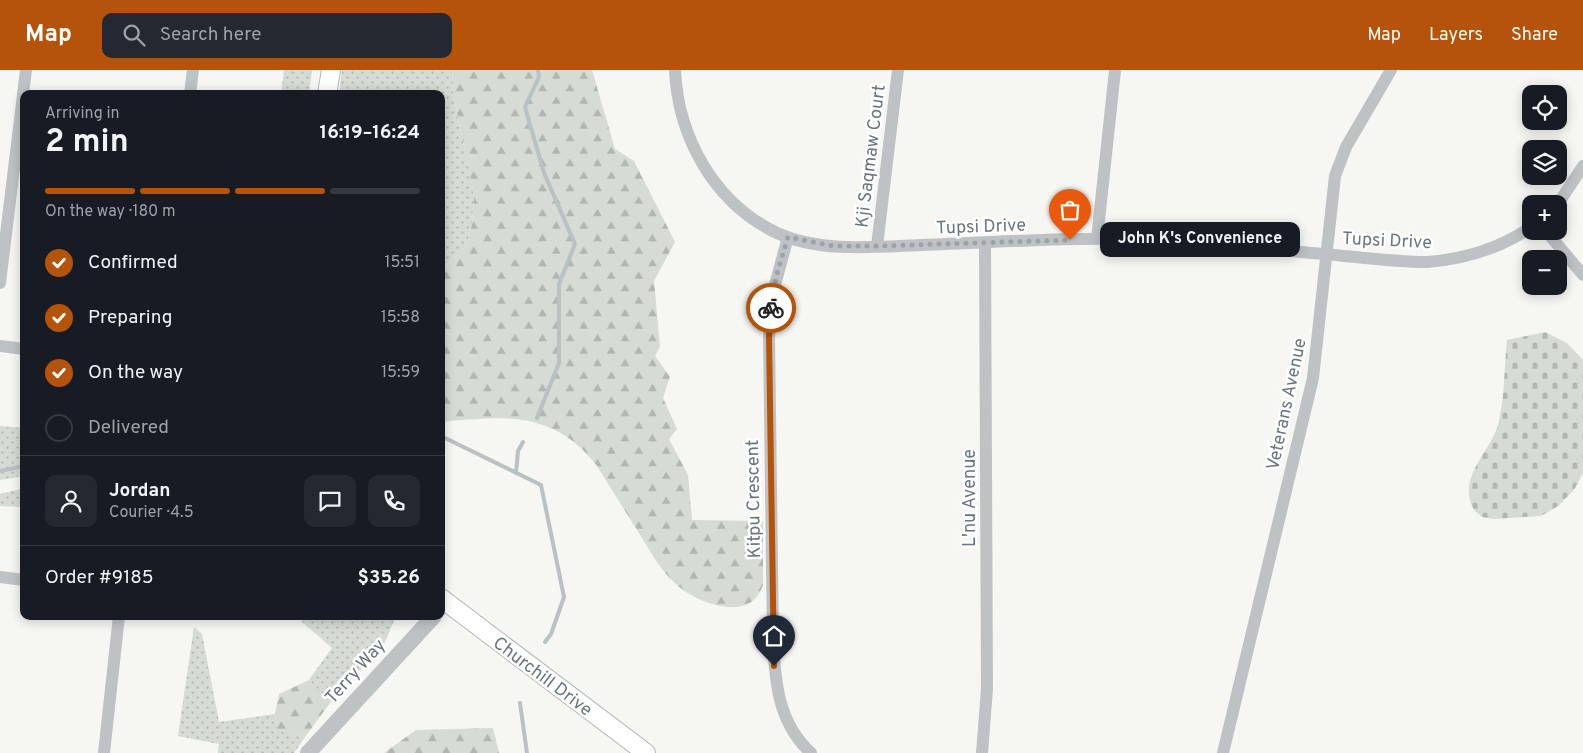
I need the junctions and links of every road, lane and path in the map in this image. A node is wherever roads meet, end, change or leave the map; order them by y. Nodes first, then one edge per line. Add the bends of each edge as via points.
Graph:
1 (26, 70) edge
2 (193, 70) edge
3 (331, 70) edge
4 (675, 70) edge
5 (898, 70) edge
6 (1114, 70) edge
7 (1391, 70) edge
8 (24, 90) edge
9 (190, 90) edge
10 (328, 90) edge
11 (20, 119) edge
12 (1583, 166) edge
13 (1564, 195) edge
14 (1522, 232) edge
15 (788, 237) junction
16 (1097, 239) junction
17 (1554, 240) edge
18 (984, 243) junction
19 (877, 246) junction
20 (1327, 254) junction
21 (1583, 275) edge
22 (0, 283) edge
23 (0, 346) edge
24 (20, 348) edge
25 (0, 577) edge
26 (20, 580) edge
27 (445, 604) edge
28 (119, 620) edge
29 (430, 620) edge
30 (104, 753) edge
31 (308, 753) edge
32 (646, 753) edge
33 (811, 753) edge
34 (982, 753) edge
35 (1223, 753) edge

1 - 8 street
2 - 9 street
3 - 10 main road
4 - 15 street, Tupsi Drive via 681,117 706,170 736,204 766,226
5 - 19 street, Kji Saqmaw Court
6 - 16 street
7 - 20 street, Veterans Avenue via 1353,134 1338,167
11 - 22 street
12 - 13 street
14 - 20 street, Tupsi Drive via 1492,248 1456,259 1413,262
15 - 19 street, Tupsi Drive via 834,246
15 - 33 street, Kitpu Crescent via 772,296 769,337 772,640 781,708 793,732
16 - 18 street, Tupsi Drive
16 - 20 street, Tupsi Drive via 1171,241
17 - 21 street
18 - 19 street, Tupsi Drive
18 - 34 street, L'nu Avenue via 987,689
20 - 35 street, Veterans Avenue via 1313,378
23 - 24 street
25 - 26 street
27 - 32 main road, Churchill Drive
28 - 30 street
29 - 31 street, Terry Way

